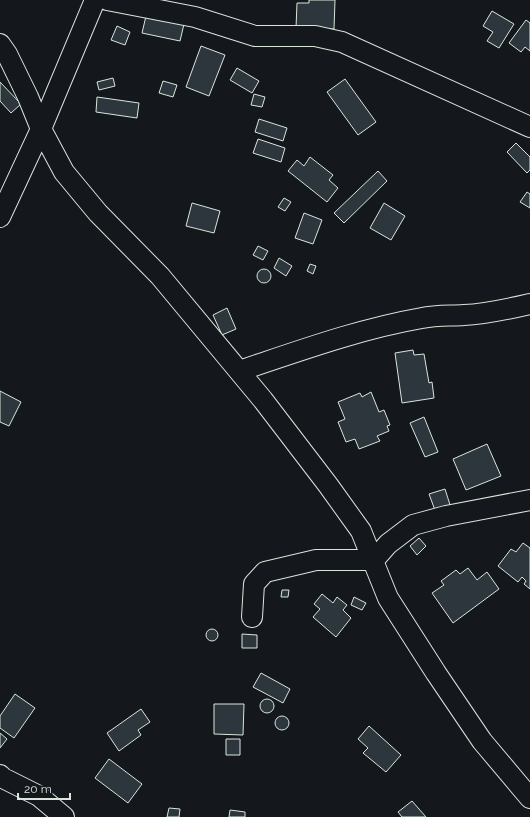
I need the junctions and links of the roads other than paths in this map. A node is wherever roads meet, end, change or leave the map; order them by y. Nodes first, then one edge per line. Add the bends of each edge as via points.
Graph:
1 (95, 0) edge
2 (107, 0) edge
3 (0, 44) edge
4 (530, 127) edge
5 (41, 129) junction
6 (0, 217) edge
7 (530, 304) edge
8 (239, 371) junction
9 (530, 500) edge
10 (374, 560) junction
11 (252, 617) dead end
12 (0, 774) edge
13 (530, 798) edge
14 (64, 817) edge

1 - 5 street
2 - 4 street via 195,17 255,36 316,36 342,42
3 - 5 street via 28,97
5 - 6 street
5 - 8 street via 64,172 98,213 160,276
7 - 8 street via 501,311 424,318 378,327
8 - 10 street via 357,525
9 - 10 street via 413,525 388,544
10 - 11 street via 316,560 265,572 254,584
10 - 13 street via 388,598 436,673 482,741
12 - 14 street via 3,778 39,796

